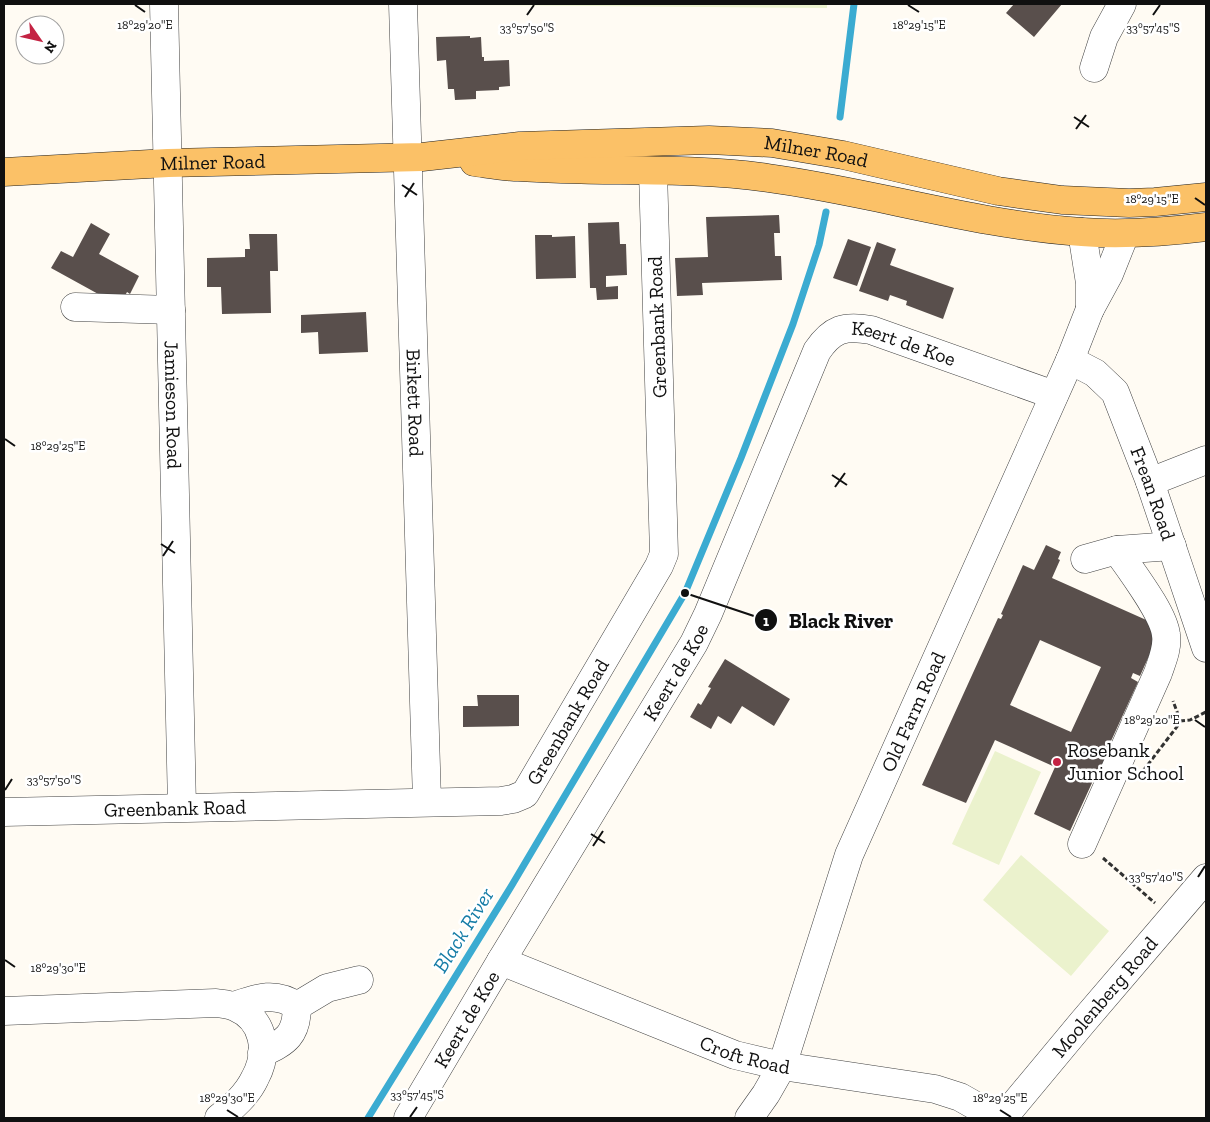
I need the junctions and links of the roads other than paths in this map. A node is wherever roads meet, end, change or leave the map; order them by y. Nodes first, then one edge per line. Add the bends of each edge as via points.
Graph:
1 (164, 4) edge
2 (403, 4) edge
3 (1122, 4) edge
4 (1094, 68) dead end
5 (415, 157) junction
6 (168, 163) junction
7 (653, 171) junction
8 (4, 172) edge
9 (1206, 197) edge
10 (1206, 227) edge
11 (1082, 232) junction
12 (1124, 234) junction
13 (75, 308) dead end
14 (1090, 309) junction
15 (171, 310) junction
16 (1070, 360) junction
17 (1054, 395) junction
18 (1206, 460) edge
19 (1150, 482) junction
20 (1172, 546) junction
21 (1117, 550) junction
22 (1085, 559) dead end
23 (1206, 648) edge
24 (427, 802) junction
25 (182, 807) junction
26 (4, 812) edge
27 (1083, 843) road end
28 (1206, 878) edge
29 (501, 961) junction
30 (359, 980) dead end
31 (234, 1006) junction
32 (297, 1006) junction
33 (4, 1011) edge
34 (262, 1053) junction
35 (782, 1066) junction
36 (219, 1118) edge
37 (408, 1118) edge
38 (749, 1118) edge
39 (997, 1118) edge
40 (1002, 1118) edge

1 - 6 street, Jamieson Road
2 - 5 street, Birkett Road
3 - 4 street via 1104,37
5 - 6 main road, Milner Road
5 - 7 main road, Milner Road via 518,168
5 - 9 main road, Milner Road via 520,146 709,140 772,143 843,155 1026,196 1129,203
5 - 24 street, Birkett Road
6 - 8 main road, Milner Road
6 - 15 street, Jamieson Road
7 - 11 main road, Milner Road via 767,177 989,220
7 - 24 street, Greenbank Road via 664,554 525,794 501,801
10 - 12 main road, Milner Road
11 - 12 main road, Milner Road
11 - 14 street, Old Farm Road via 1090,283
12 - 14 street, Old Farm Road via 1109,274
13 - 15 street
14 - 16 street, Old Farm Road
15 - 25 street, Jamieson Road
16 - 17 street, Old Farm Road
16 - 19 street, Frean Road via 1095,373 1115,392
17 - 29 street, Keert de Koe via 871,330 856,327 840,329 825,339 817,351 694,643
17 - 35 street, Old Farm Road via 849,855
18 - 19 street
19 - 20 street, Frean Road
20 - 21 street
20 - 23 street, Frean Road
21 - 22 street
21 - 27 street via 1155,608 1166,633 1166,646 1158,673
24 - 25 street, Greenbank Road
25 - 26 street, Greenbank Road
28 - 40 street, Moolenberg Road
29 - 35 street, Croft Road via 735,1055
29 - 37 street, Keert de Koe
30 - 32 street via 327,988
31 - 32 street via 271,997 284,998
31 - 33 street via 216,1003
31 - 34 street via 248,1015 259,1029 264,1045
32 - 34 street via 295,1026 289,1036 282,1044
34 - 36 street via 255,1079 243,1096
35 - 38 street, Old Farm Road
35 - 39 street, Croft Road via 935,1089

